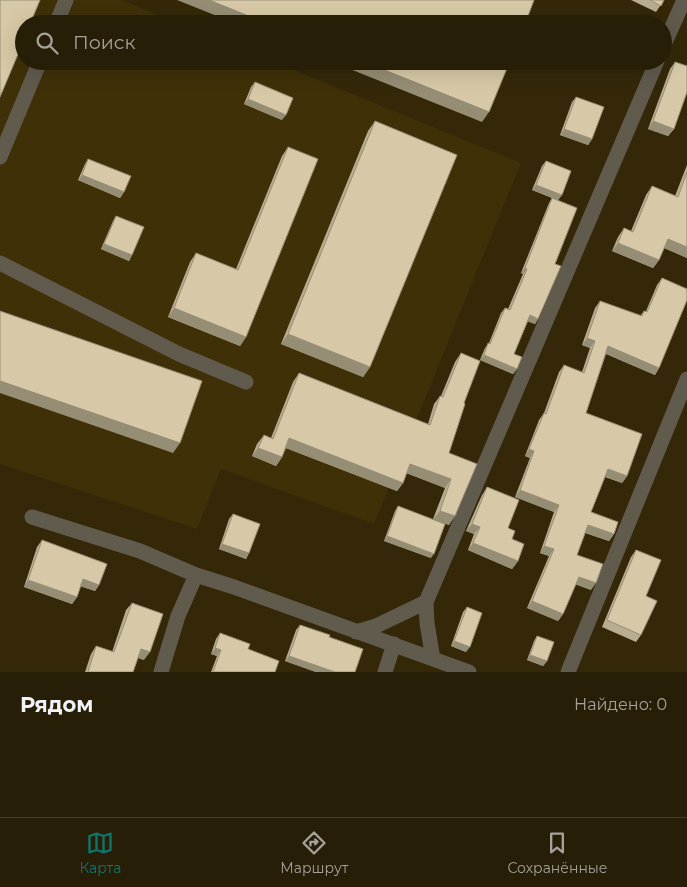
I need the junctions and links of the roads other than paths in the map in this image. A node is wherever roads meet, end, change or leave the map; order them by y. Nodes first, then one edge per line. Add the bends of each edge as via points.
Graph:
1 (66, 0) edge
2 (684, 0) edge
3 (60, 15) edge
4 (672, 27) edge
5 (36, 70) edge
6 (653, 70) edge
7 (0, 157) edge
8 (0, 263) edge
9 (687, 379) edge
10 (246, 382) dead end
11 (32, 517) dead end
12 (196, 575) junction
13 (426, 602) junction
14 (356, 632) junction
15 (394, 644) junction
16 (433, 660) junction
17 (162, 672) edge
18 (385, 672) edge
19 (469, 672) edge
20 (568, 672) edge

1 - 3 street
2 - 4 street
5 - 7 street
6 - 13 street
8 - 10 street via 178,354
9 - 20 street
11 - 12 street via 140,551
12 - 14 street
12 - 17 street via 178,616
13 - 14 street
13 - 16 street via 426,623
14 - 15 street
15 - 16 street
15 - 18 street
16 - 19 street

